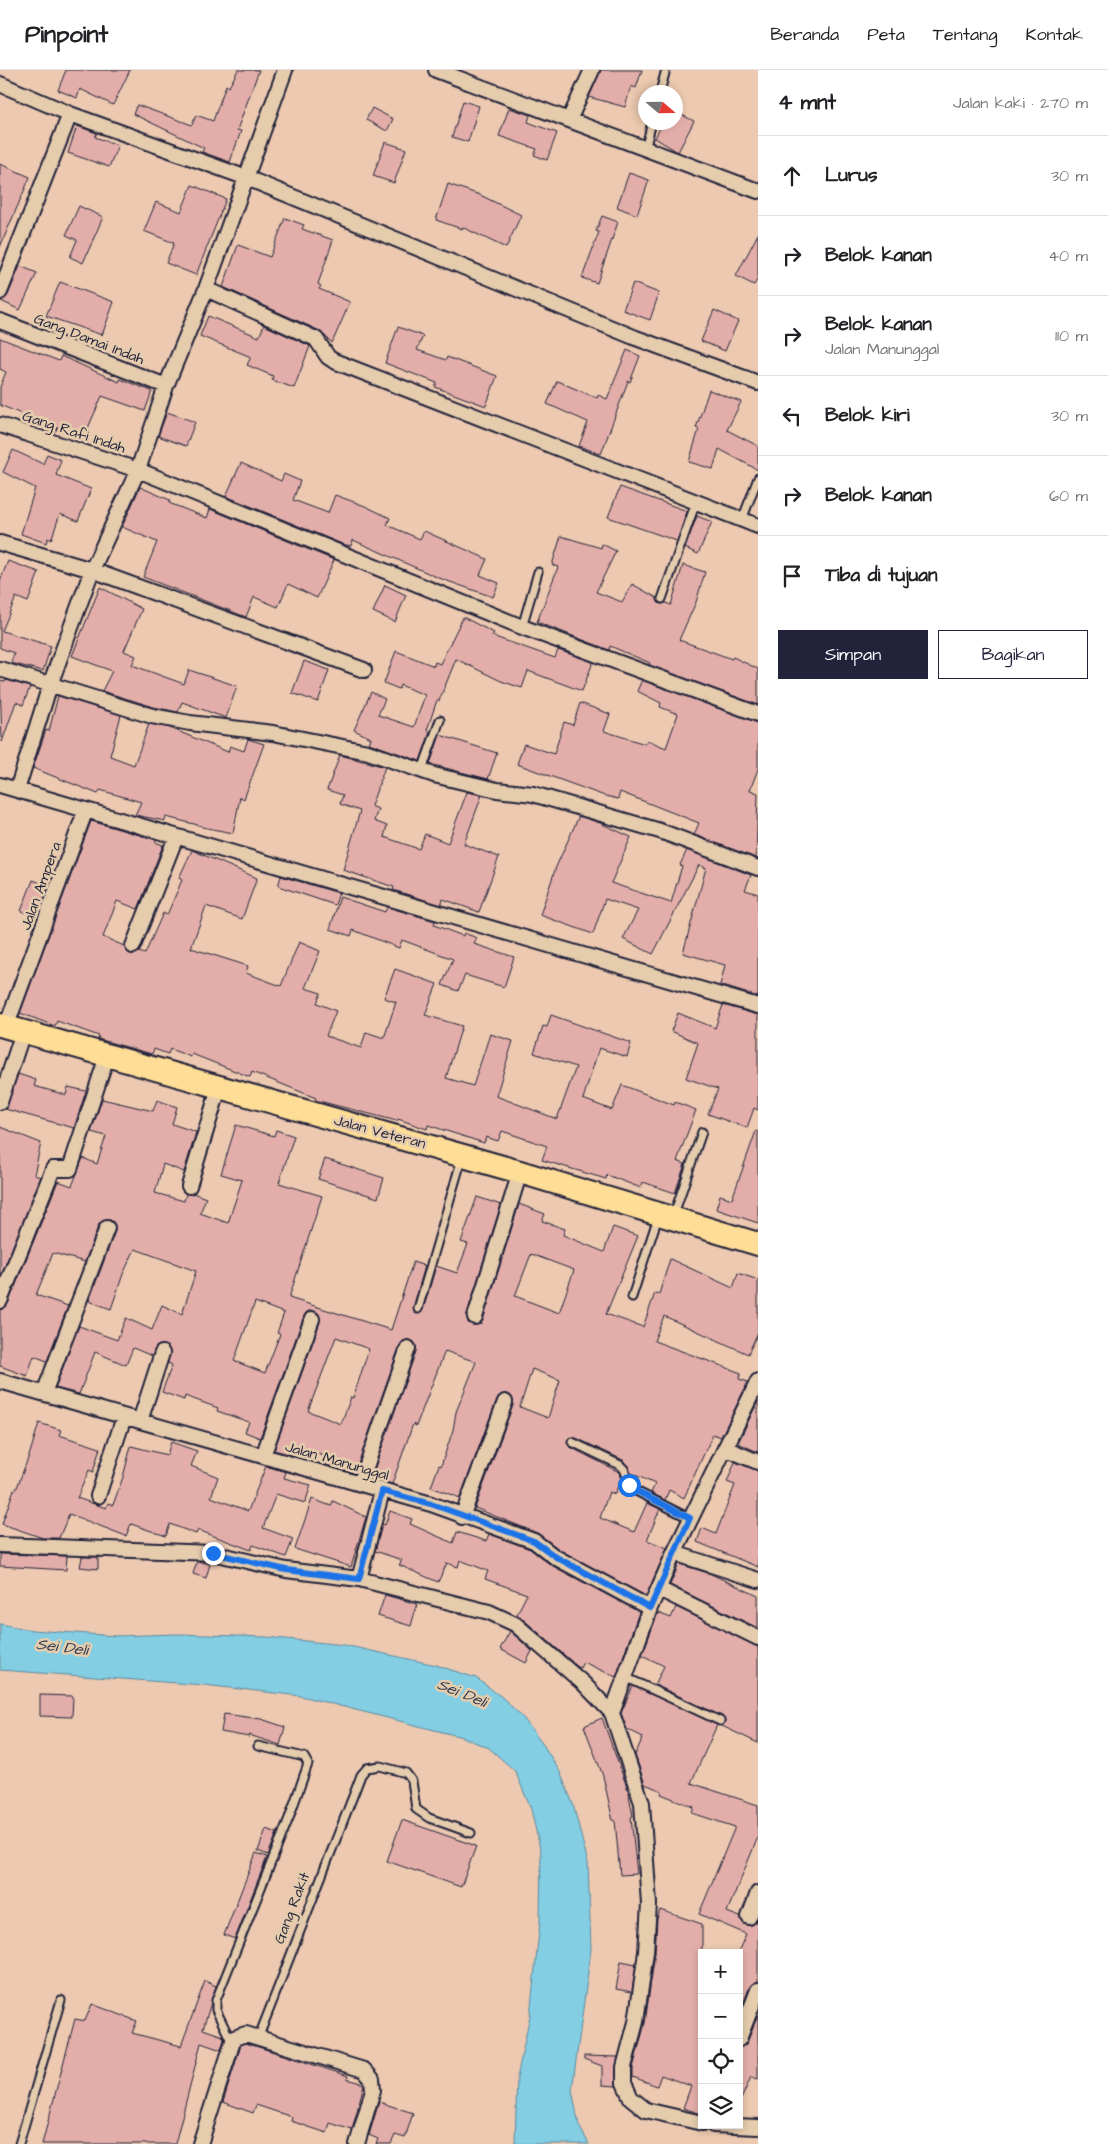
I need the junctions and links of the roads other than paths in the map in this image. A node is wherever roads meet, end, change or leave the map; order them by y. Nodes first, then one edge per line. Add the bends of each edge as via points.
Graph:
1 (285, 70) edge
2 (436, 70) edge
3 (592, 70) edge
4 (665, 72) dead end
5 (0, 84) edge
6 (662, 85) edge
7 (70, 114) junction
8 (569, 120) junction
9 (650, 130) edge
10 (645, 150) junction
11 (247, 178) junction
12 (758, 190) edge
13 (206, 289) junction
14 (0, 292) edge
15 (0, 321) edge
16 (758, 383) edge
17 (166, 386) junction
18 (0, 425) edge
19 (138, 470) junction
20 (758, 478) edge
21 (696, 502) junction
22 (742, 520) junction
23 (758, 526) edge
24 (0, 542) edge
25 (92, 570) junction
26 (538, 572) dead end
27 (662, 599) dead end
28 (522, 627) junction
29 (0, 669) edge
30 (364, 670) dead end
31 (50, 685) junction
32 (758, 714) edge
33 (440, 720) dead end
34 (422, 770) junction
35 (0, 785) edge
36 (17, 790) junction
37 (85, 812) junction
38 (176, 838) junction
39 (758, 868) edge
40 (133, 946) dead end
41 (758, 1006) edge
42 (10, 1028) edge
43 (107, 1056) junction
44 (219, 1088) junction
45 (0, 1102) edge
46 (702, 1132) dead end
47 (462, 1155) junction
48 (520, 1172) junction
49 (189, 1186) dead end
50 (666, 1216) junction
51 (106, 1228) dead end
52 (758, 1244) edge
53 (632, 1297) dead end
54 (0, 1301) edge
55 (418, 1309) dead end
56 (474, 1317) dead end
57 (312, 1319) dead end
58 (408, 1348) dead end
59 (162, 1353) dead end
60 (758, 1381) edge
61 (0, 1382) edge
62 (44, 1393) junction
63 (505, 1402) dead end
64 (124, 1417) junction
65 (140, 1421) junction
66 (572, 1442) dead end
67 (725, 1448) junction
68 (263, 1456) junction
69 (758, 1462) edge
70 (360, 1484) junction
71 (382, 1491) junction
72 (98, 1496) dead end
73 (462, 1517) junction
74 (690, 1518) junction
75 (0, 1545) edge
76 (674, 1553) junction
77 (359, 1579) junction
78 (758, 1580) edge
79 (659, 1589) junction
80 (650, 1608) junction
81 (758, 1638) edge
82 (625, 1677) junction
83 (612, 1713) junction
84 (720, 1721) dead end
85 (258, 1746) dead end
86 (471, 1833) dead end
87 (758, 1893) edge
88 (749, 1917) dead end
89 (758, 1990) edge
90 (60, 2000) dead end
91 (743, 2028) edge
92 (259, 2036) junction
93 (232, 2043) junction
94 (698, 2122) edge
95 (743, 2126) edge
96 (758, 2127) edge
97 (19, 2144) edge
98 (200, 2144) edge
99 (357, 2144) edge

1 - 11 street
2 - 8 street
3 - 8 street
4 - 6 lane
5 - 7 street
7 - 11 street
7 - 14 street
8 - 10 street
9 - 10 lane
10 - 12 street
11 - 13 street
11 - 16 street via 636,338
13 - 17 street
13 - 21 street via 316,339 328,357 334,360
15 - 17 street, Gang Damai Indah
17 - 19 street
18 - 19 street, Gang Rafi Indah
19 - 25 street
19 - 28 street, Gang Rafi Indah
20 - 22 lane
21 - 22 street
21 - 27 lane
22 - 23 street
24 - 25 street
25 - 30 street
25 - 31 street
26 - 28 lane
28 - 32 street, Gang Rafi Indah
29 - 31 street
31 - 34 street via 152,716 273,733 368,752
31 - 36 street
33 - 34 lane
34 - 39 street via 497,790 533,794 660,831
35 - 36 street
36 - 37 street
37 - 38 street
37 - 42 street, Jalan Ampera
38 - 40 street
38 - 41 street
42 - 43 main road, Jalan Veteran
42 - 45 street, Jalan Ampera
43 - 44 main road, Jalan Veteran
43 - 54 street via 70,1169 53,1169
44 - 47 main road, Jalan Veteran
44 - 49 street
46 - 50 lane
47 - 48 main road, Jalan Veteran
47 - 55 lane
48 - 50 main road, Jalan Veteran
48 - 56 street
50 - 52 main road, Jalan Veteran
50 - 53 lane
51 - 62 street
57 - 68 street
58 - 70 street
59 - 65 street
60 - 67 street
61 - 62 street, Jalan Manunggal
62 - 64 street, Jalan Manunggal
63 - 73 street
64 - 65 street, Jalan Manunggal
64 - 72 street
65 - 68 street, Jalan Manunggal
66 - 74 lane via 620,1465 632,1489
67 - 69 street
67 - 74 street
68 - 70 street, Jalan Manunggal
70 - 71 street, Jalan Manunggal
71 - 73 street, Jalan Manunggal via 431,1504
71 - 77 street
73 - 80 street, Jalan Manunggal via 534,1541 556,1557
74 - 76 street
75 - 77 street via 213,1553 286,1570
76 - 78 street
76 - 79 street
77 - 83 street via 489,1612 515,1624
79 - 80 street
79 - 81 street
80 - 82 street
82 - 83 street
82 - 84 lane
83 - 94 street via 642,1803 649,1904 644,1969 636,2022 624,2067 624,2083 631,2098 646,2110
85 - 93 lane via 304,1757 308,1764 216,2000 216,2010
86 - 92 lane, Gang Rakit via 429,1818 416,1809 412,1781 406,1773 371,1766 361,1775
87 - 88 street
89 - 91 street
90 - 97 lane
92 - 93 street via 238,2036
92 - 99 street via 364,2070 372,2079 373,2090
93 - 98 street
95 - 96 street

